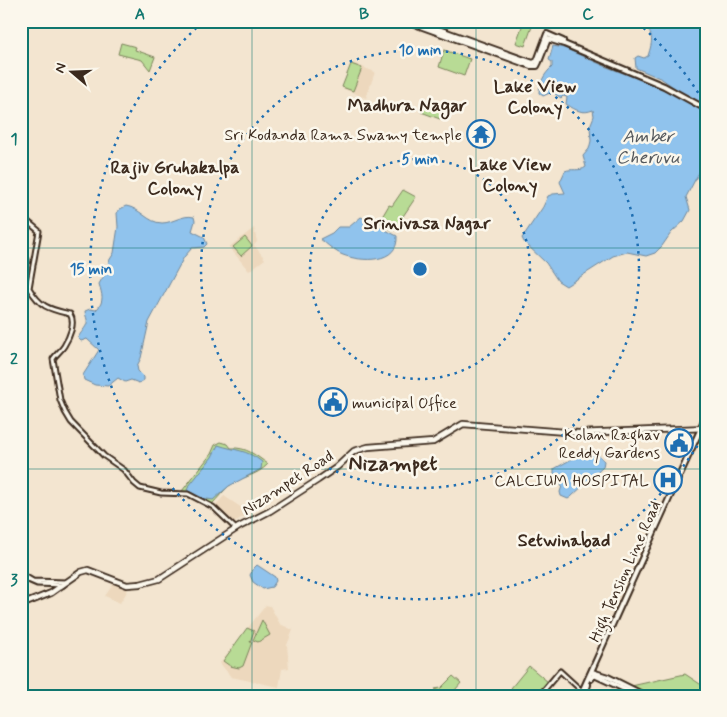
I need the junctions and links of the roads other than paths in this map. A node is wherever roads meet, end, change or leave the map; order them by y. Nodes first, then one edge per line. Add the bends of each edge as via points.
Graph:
1 (406, 21) edge
2 (416, 21) edge
3 (548, 38) junction
4 (706, 109) edge
5 (21, 216) edge
6 (706, 416) edge
7 (706, 421) edge
8 (703, 428) edge
9 (246, 522) junction
10 (234, 527) junction
11 (21, 576) edge
12 (61, 584) junction
13 (21, 604) edge
14 (594, 672) junction
15 (583, 694) edge
16 (539, 696) edge
17 (639, 696) edge
18 (646, 696) edge

1 - 3 main road via 535,66
2 - 3 main road via 533,63
3 - 4 main road via 648,79
3 - 4 main road via 662,84
5 - 10 street via 39,231 29,288 46,308 70,314 73,318 66,344 53,359 60,400 71,422 140,488 188,494 213,507
6 - 8 main road, High Tension Line Road
7 - 8 main road, High Tension Line Road
8 - 9 main road, Nizampet Road via 578,433 463,423 433,442 357,450 270,511
8 - 14 main road, High Tension Line Road
9 - 10 main road, Nizampet Road
9 - 12 main road, Nizampet Road via 150,582 127,585 88,570
10 - 12 main road, Nizampet Road via 157,578 127,583 88,568
11 - 12 street via 33,581
12 - 13 main road, Nizampet Road
14 - 15 main road, High Tension Line Road
14 - 18 main road
15 - 16 street via 560,671
15 - 17 main road via 594,675

